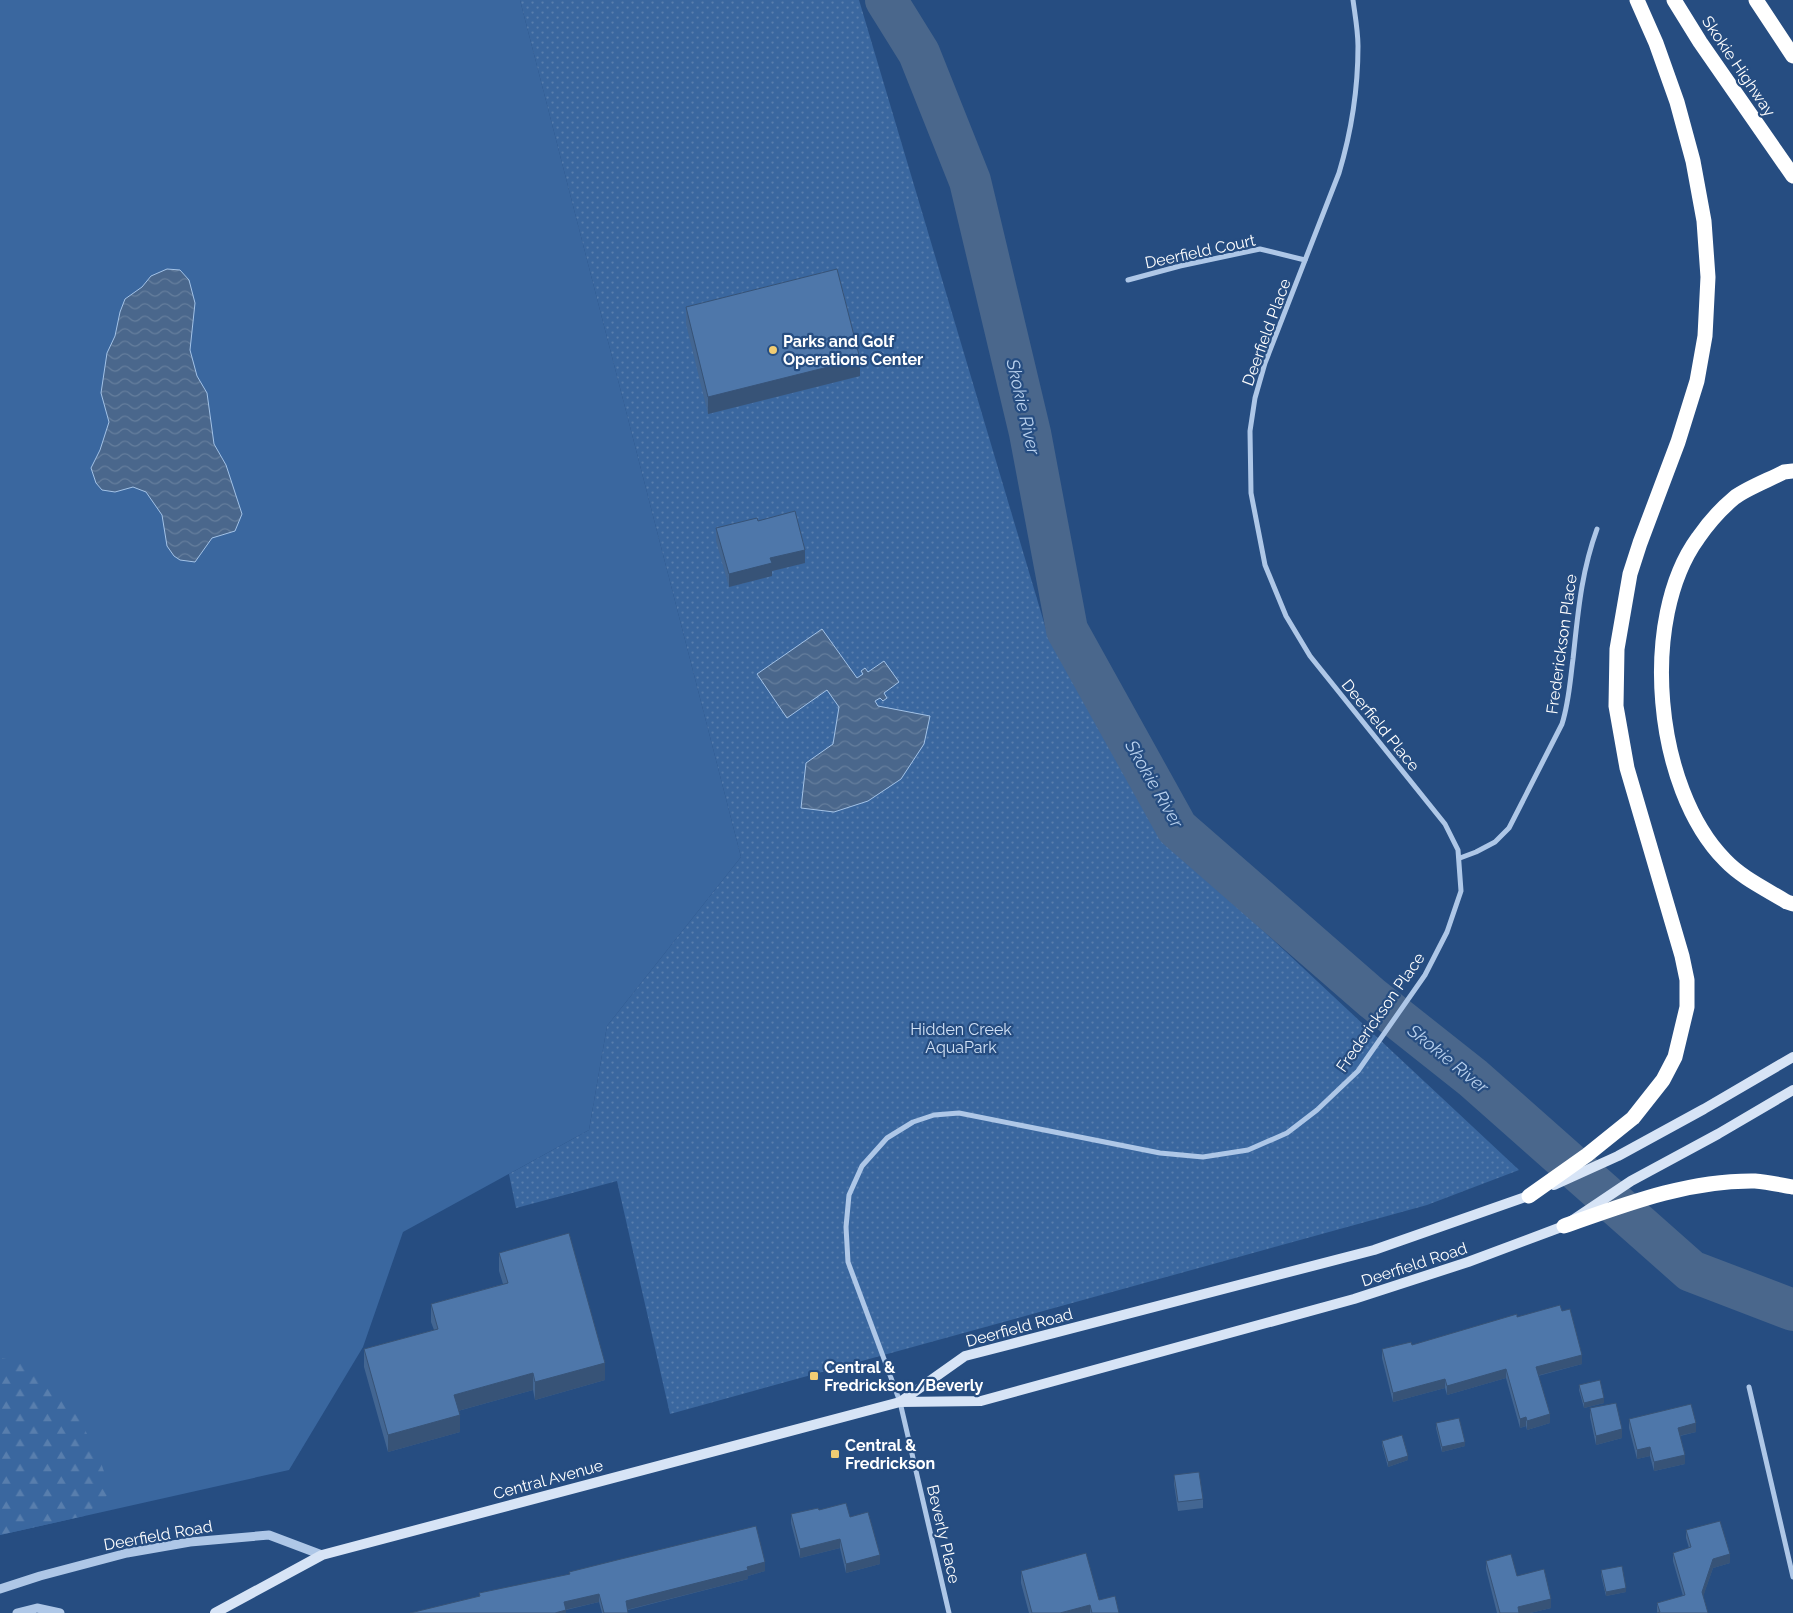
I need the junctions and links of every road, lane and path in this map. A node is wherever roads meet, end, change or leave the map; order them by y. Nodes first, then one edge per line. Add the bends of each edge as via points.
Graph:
1 (1353, 0) edge
2 (1637, 0) edge
3 (1674, 0) edge
4 (1756, 0) edge
5 (1793, 56) edge
6 (1793, 176) edge
7 (1305, 260) junction
8 (1128, 280) dead end
9 (1793, 470) edge
10 (1597, 529) dead end
11 (1460, 858) junction
12 (1793, 904) edge
13 (1793, 1057) edge
14 (1793, 1090) edge
15 (1793, 1187) edge
16 (1529, 1196) junction
17 (1564, 1226) junction
18 (1749, 1387) dead end
19 (900, 1402) junction
20 (322, 1555) junction
21 (1793, 1577) edge
22 (0, 1589) edge
23 (17, 1613) edge
24 (60, 1613) edge
25 (215, 1613) edge
26 (949, 1613) edge

1 - 7 street, Deerfield Place via 1358,46 1345,152 1340,173
2 - 16 highway via 1674,93 1692,162 1704,221 1708,277 1705,336 1697,381 1630,574 1617,649 1616,706 1627,768 1682,956 1688,1007 1675,1057 1663,1080 1633,1118
3 - 6 highway, Skokie Highway
4 - 5 highway
7 - 8 street, Deerfield Court via 1260,249
7 - 11 street, Deerfield Place via 1265,363 1250,431 1251,493 1265,565 1286,616 1310,656 1446,824
9 - 12 highway via 1735,497 1699,536 1678,577 1666,621 1661,668 1663,705 1673,762 1700,828 1724,860
10 - 11 street, Frederickson Place via 1587,556 1568,706 1562,724 1509,828 1495,842
11 - 19 street, Frederickson Place via 1461,891 1447,932 1425,975 1358,1071 1318,1110 1287,1133 1248,1150 1203,1157 1160,1152 959,1113 934,1115 913,1122 887,1138 862,1166 849,1195 846,1227 848,1262
13 - 16 main road, Deerfield Road via 1618,1156
14 - 17 main road, Deerfield Road via 1631,1181
15 - 17 highway via 1758,1181 1667,1191
16 - 19 main road, Deerfield Road via 1374,1250 965,1356
17 - 19 main road, Deerfield Road via 1354,1299 981,1401
18 - 21 street
19 - 20 main road, Central Avenue
19 - 26 street, Beverly Place
20 - 22 street, Deerfield Road via 269,1535 190,1542 127,1553
20 - 25 main road, Central Avenue
23 - 24 street via 37,1608

